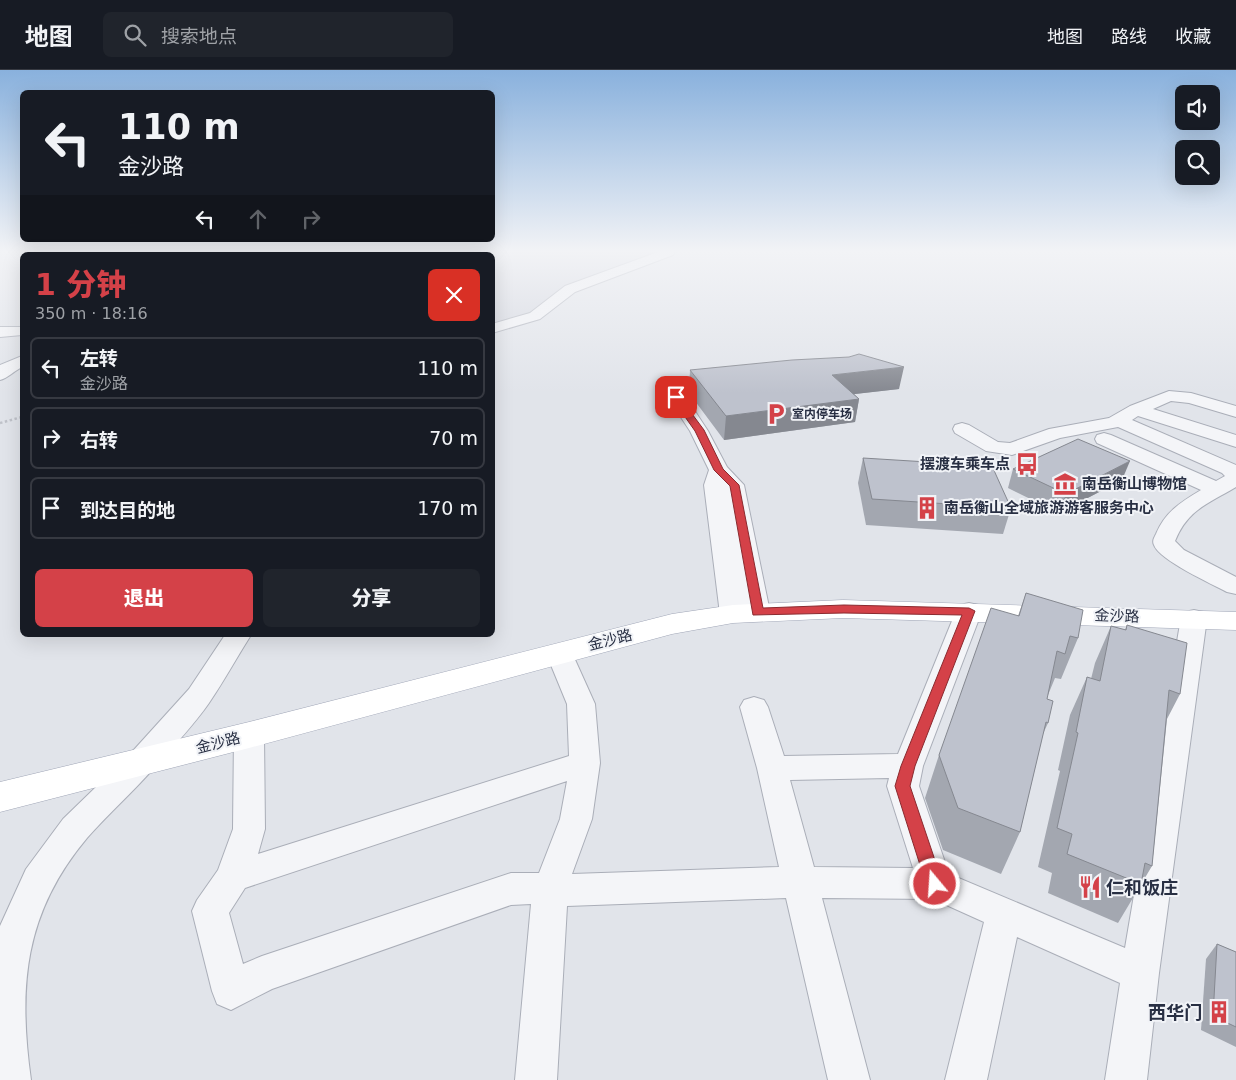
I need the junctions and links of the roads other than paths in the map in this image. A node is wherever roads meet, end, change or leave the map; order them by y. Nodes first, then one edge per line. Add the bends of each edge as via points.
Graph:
1 (557, 299) edge
2 (495, 328) edge
3 (20, 331) edge
4 (0, 332) edge
5 (20, 362) edge
6 (0, 375) edge
7 (738, 378) edge
8 (1136, 410) junction
9 (1236, 412) edge
10 (1119, 421) junction
11 (962, 429) dead end
12 (1104, 439) dead end
13 (1236, 441) edge
14 (1236, 476) edge
15 (1216, 489) junction
16 (1236, 587) edge
17 (969, 611) junction
18 (745, 613) junction
19 (1194, 618) junction
20 (1236, 621) edge
21 (237, 637) edge
22 (559, 652) junction
23 (754, 707) dead end
24 (249, 735) junction
25 (142, 761) junction
26 (585, 763) junction
27 (908, 766) junction
28 (772, 768) junction
29 (0, 797) edge
30 (232, 877) junction
31 (799, 882) junction
32 (935, 884) junction
33 (550, 888) junction
34 (1004, 914) junction
35 (1140, 974) junction
36 (10, 1080) edge
37 (536, 1080) edge
38 (849, 1080) edge
39 (966, 1080) edge
40 (1126, 1080) edge

1 - 2 street via 535,316
3 - 4 street
5 - 6 street via 5,368
7 - 18 street via 685,383 674,393 689,404 719,470 714,485
8 - 9 street via 1173,396
8 - 10 street
8 - 13 street
10 - 11 street via 1056,433 1012,449 993,447
10 - 14 street via 1230,469
12 - 15 street
14 - 15 street
15 - 16 street via 1183,510 1171,524 1164,542 1176,555
17 - 18 main road, 金沙路 via 844,609
17 - 19 main road, 金沙路
17 - 27 street
18 - 22 main road, 金沙路 via 672,624
19 - 20 main road, 金沙路
19 - 35 street
21 - 25 street via 199,696
22 - 24 main road, 金沙路
22 - 26 street via 581,704
23 - 28 street
24 - 25 main road, 金沙路
24 - 30 street via 249,829
25 - 29 main road, 金沙路
25 - 36 street via 75,829 38,880 18,926 7,971 5,1039
26 - 30 street
26 - 33 street via 576,819
27 - 28 street
27 - 32 street via 903,786
28 - 31 street
30 - 33 street via 210,911 231,991 262,974 511,889
31 - 32 street
31 - 33 street
31 - 38 street
32 - 34 street
33 - 37 street
34 - 35 street
34 - 39 street
35 - 40 street

